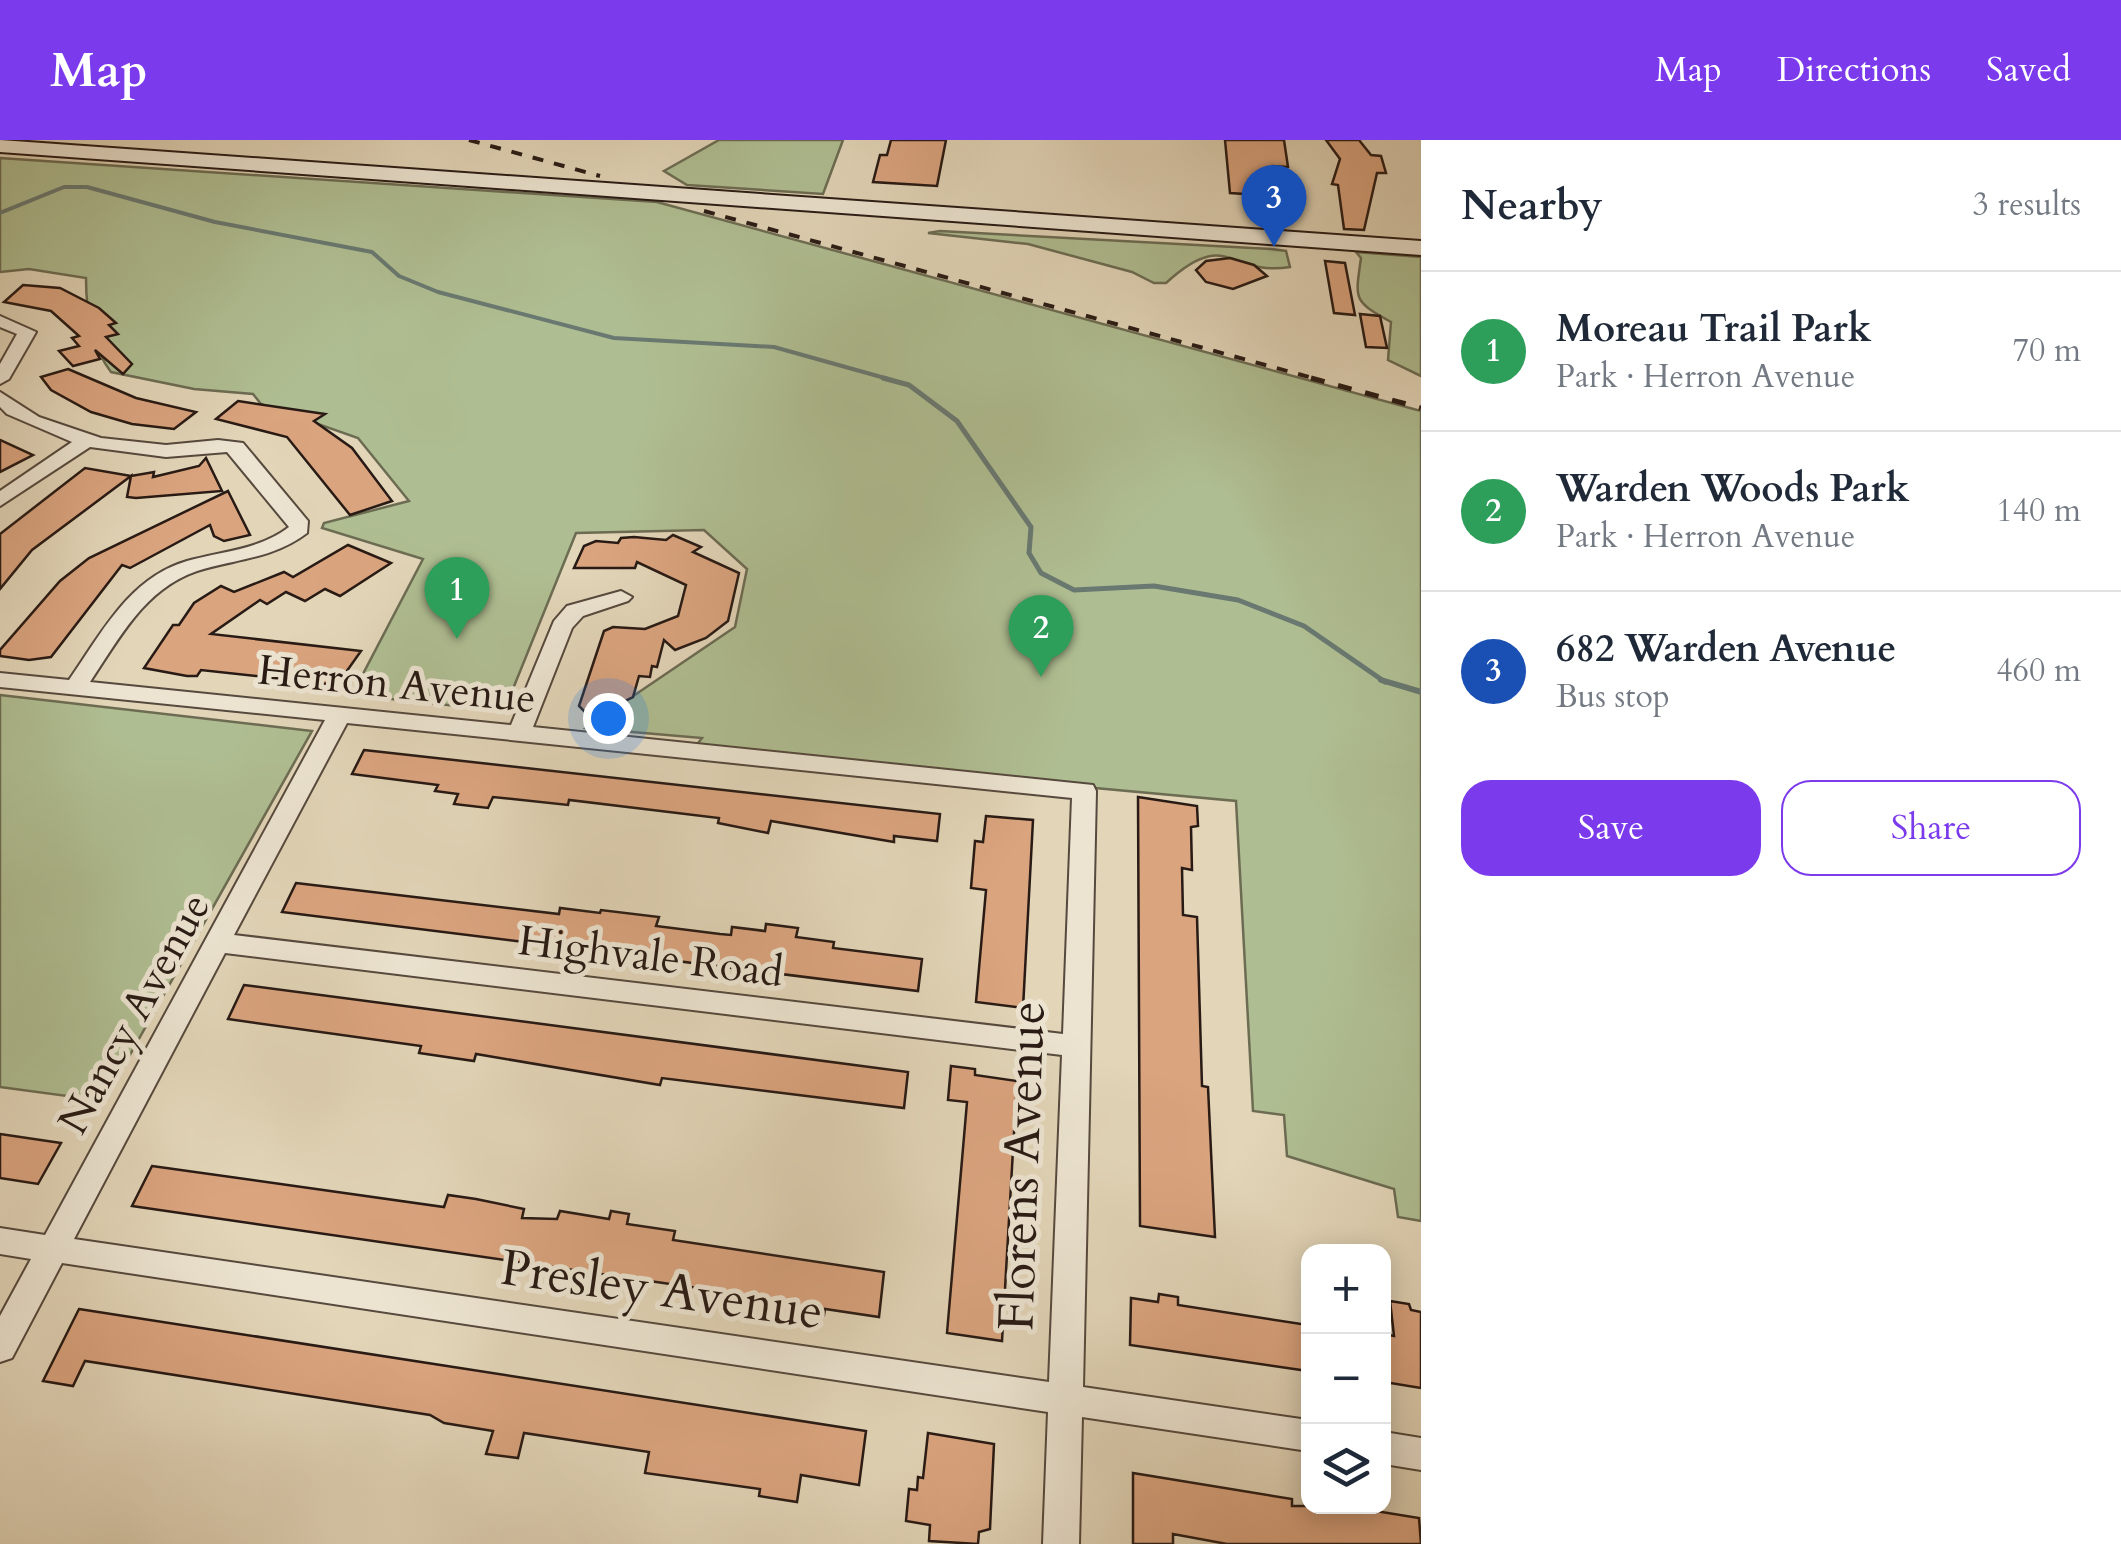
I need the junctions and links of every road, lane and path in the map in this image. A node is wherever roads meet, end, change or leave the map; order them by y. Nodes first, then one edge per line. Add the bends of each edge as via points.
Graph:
1 (0, 146) edge
2 (1421, 248) edge
3 (0, 321) edge
4 (0, 379) edge
5 (0, 396) edge
6 (86, 440) junction
7 (0, 500) edge
8 (621, 597) dead end
9 (0, 680) edge
10 (74, 688) junction
11 (338, 717) junction
12 (518, 736) junction
13 (1084, 792) joint
14 (220, 942) junction
15 (1072, 1046) junction
16 (0, 1241) edge
17 (53, 1248) junction
18 (0, 1348) edge
19 (1064, 1398) junction
20 (1301, 1435) edge
21 (1391, 1449) edge
22 (1421, 1454) edge
23 (1060, 1544) edge

1 - 2 main road
3 - 4 street via 27,332
5 - 6 street via 16,411
6 - 7 street
6 - 10 street via 137,450 236,448 300,529 270,548 198,564 157,582
8 - 12 street via 575,611 562,626
9 - 10 street, Herron Avenue
10 - 11 street, Herron Avenue
11 - 12 street, Herron Avenue
11 - 14 street, Nancy Avenue
12 - 13 street, Herron Avenue
13 - 15 street, Florens Avenue
14 - 15 street, Highvale Road
14 - 17 street, Nancy Avenue
15 - 19 street, Florens Avenue
16 - 17 street, Presley Avenue
17 - 18 street, Nancy Avenue
17 - 19 street, Presley Avenue
19 - 20 street, Presley Avenue
19 - 23 street, Florens Avenue
21 - 22 street

